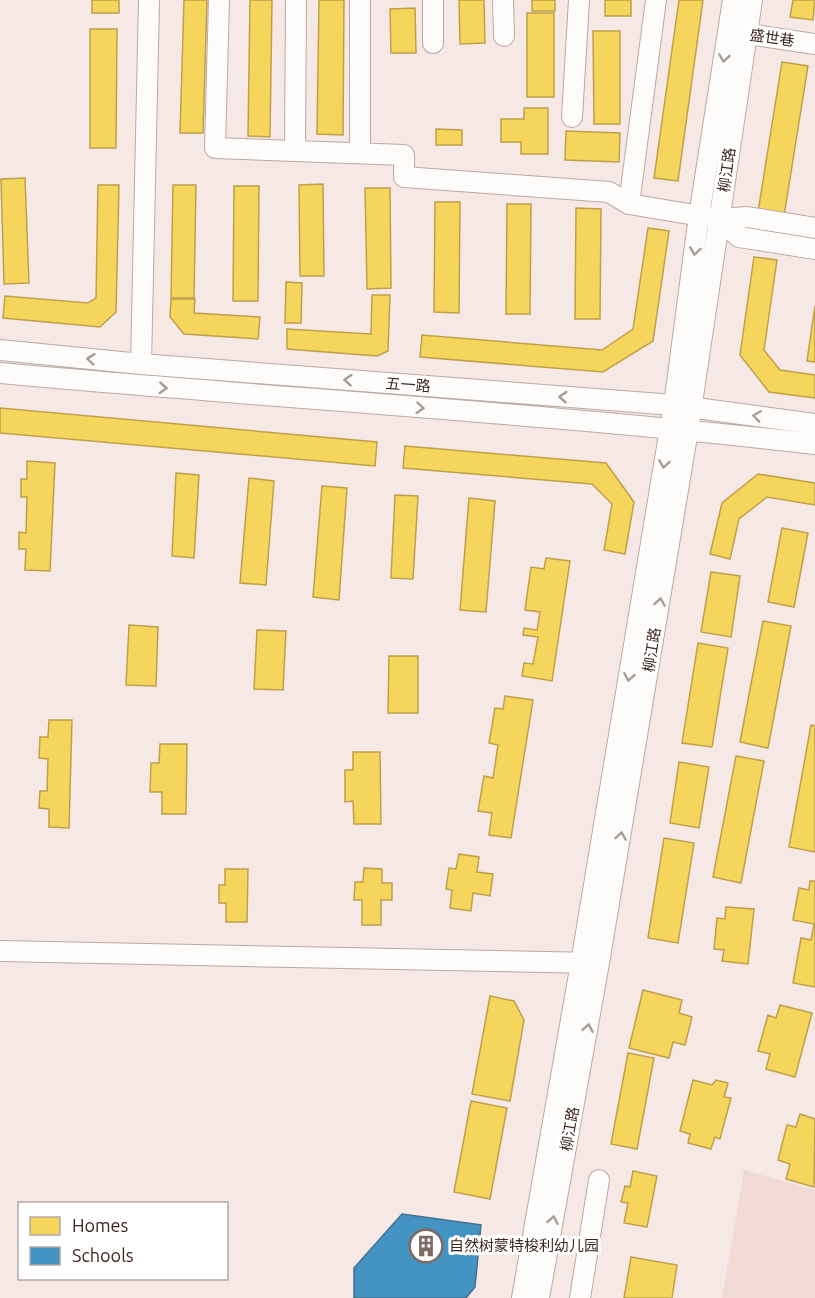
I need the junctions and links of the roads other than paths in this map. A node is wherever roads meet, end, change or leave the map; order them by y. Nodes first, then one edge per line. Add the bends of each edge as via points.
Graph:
1 (149, 0) edge
2 (219, 0) edge
3 (296, 0) edge
4 (360, 0) edge
5 (433, 0) edge
6 (503, 0) edge
7 (579, 0) edge
8 (656, 0) edge
9 (733, 0) edge
10 (752, 0) edge
11 (738, 33) junction
12 (504, 36) dead end
13 (433, 43) dead end
14 (815, 44) edge
15 (572, 117) dead end
16 (295, 151) junction
17 (360, 153) junction
18 (629, 204) junction
19 (699, 216) junction
20 (719, 219) junction
21 (815, 228) edge
22 (815, 249) edge
23 (0, 350) edge
24 (131, 363) junction
25 (0, 373) edge
26 (120, 384) junction
27 (683, 406) junction
28 (815, 424) edge
29 (680, 429) junction
30 (815, 444) edge
31 (0, 951) edge
32 (590, 963) junction
33 (599, 1180) dead end
34 (522, 1298) edge
35 (539, 1298) edge
36 (580, 1298) edge

1 - 24 street
2 - 16 street via 215,148
3 - 16 street
4 - 17 street
5 - 13 street
6 - 12 street
7 - 15 street
8 - 18 street
9 - 11 street, 柳江路
10 - 11 street, 柳江路
11 - 14 street, 盛世巷
11 -> 19 street, 柳江路
11 - 20 street, 柳江路
16 - 17 street
17 - 18 street via 404,155 404,177 609,192
18 - 19 street
19 - 20 street
19 -> 27 street, 柳江路
20 - 21 street via 747,217
20 - 22 street via 739,237
20 - 27 street, 柳江路
24 -> 23 street, 五一路
24 - 26 street
27 -> 24 street, 五一路
25 - 26 street, 五一路
26 -> 29 street, 五一路
28 -> 27 street, 五一路
27 - 29 street, 柳江路
29 - 30 street, 五一路
29 - 32 street, 柳江路
31 - 32 street
32 - 34 street, 柳江路
35 -> 32 street, 柳江路
33 - 36 street

